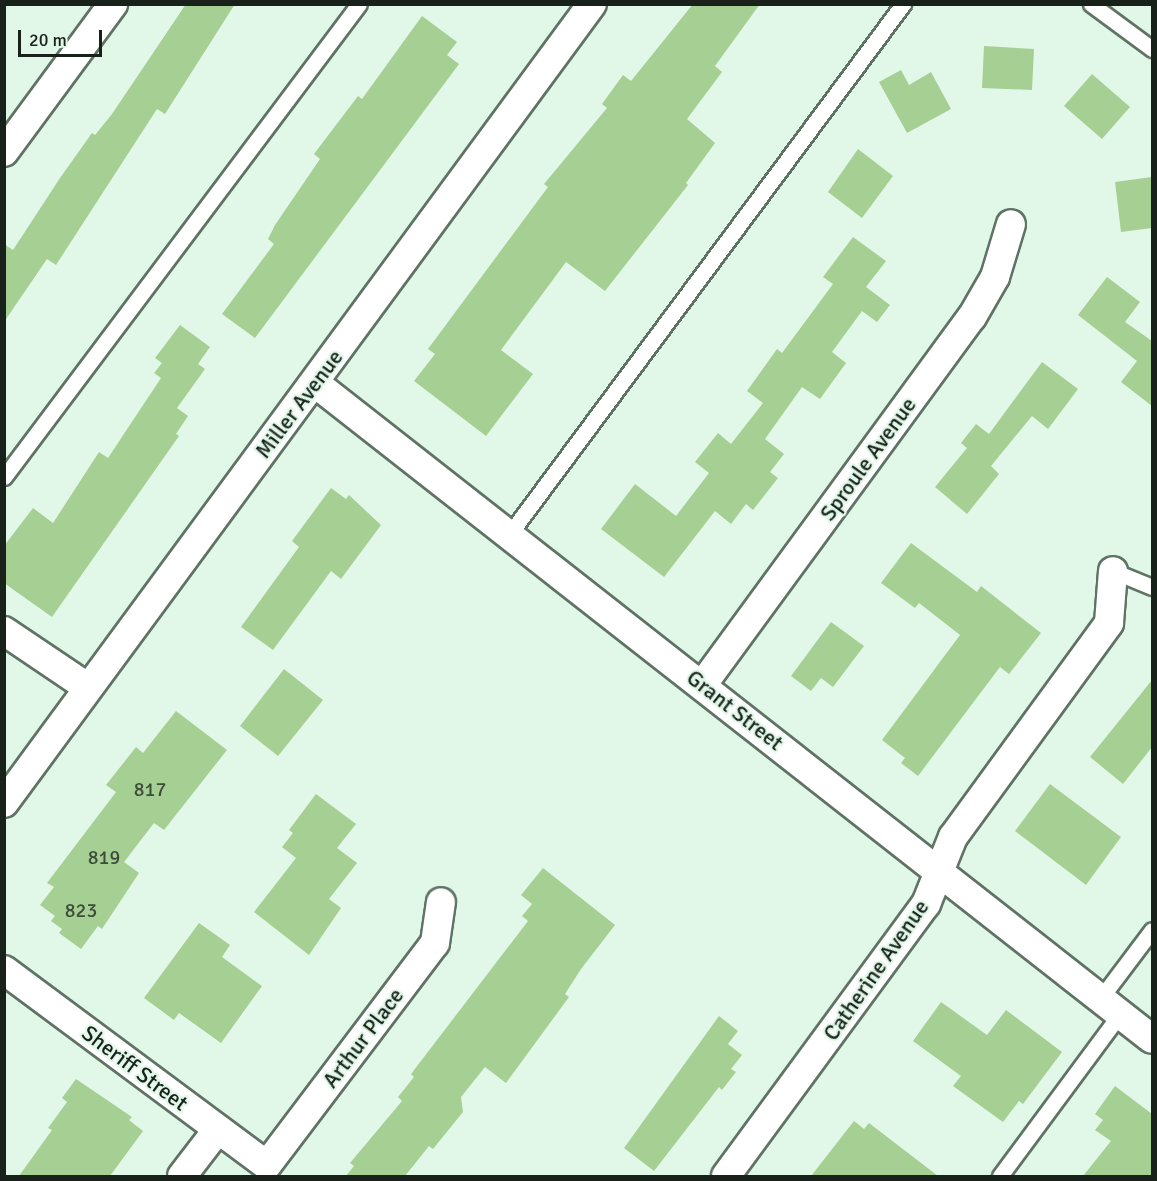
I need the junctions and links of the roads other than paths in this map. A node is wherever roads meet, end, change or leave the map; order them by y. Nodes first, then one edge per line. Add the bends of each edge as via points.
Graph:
1 (113, 4) edge
2 (359, 4) edge
3 (592, 4) edge
4 (903, 4) edge
5 (1091, 4) edge
6 (1152, 49) edge
7 (4, 152) edge
8 (1011, 224) dead end
9 (315, 383) junction
10 (4, 477) edge
11 (508, 536) junction
12 (1113, 571) joint
13 (1152, 586) edge
14 (4, 631) edge
15 (704, 684) junction
16 (87, 687) junction
17 (4, 803) edge
18 (939, 872) junction
19 (441, 902) dead end
20 (1152, 930) edge
21 (4, 970) edge
22 (1110, 1007) junction
23 (1152, 1040) edge
24 (218, 1129) junction
25 (267, 1165) joint
26 (182, 1176) edge
27 (726, 1176) edge
28 (1000, 1176) edge

1 - 7 street
2 - 10 lane
3 - 9 street, Miller Avenue
4 - 11 lane
5 - 6 lane
8 - 15 street, Sproule Avenue via 995,277 978,308
9 - 11 street, Grant Street
9 - 16 street, Miller Avenue
11 - 15 street, Grant Street
12 - 13 lane
12 - 18 street, Catherine Avenue via 1109,623 953,837
14 - 16 street
15 - 18 street, Grant Street
16 - 17 street, Miller Avenue
18 - 22 street, Grant Street
18 - 27 street, Catherine Avenue via 926,904
19 - 25 street, Arthur Place via 435,943
20 - 22 lane
21 - 24 street, Sheriff Street
22 - 23 street, Grant Street
22 - 28 lane
24 - 25 street, Sheriff Street
24 - 26 street

